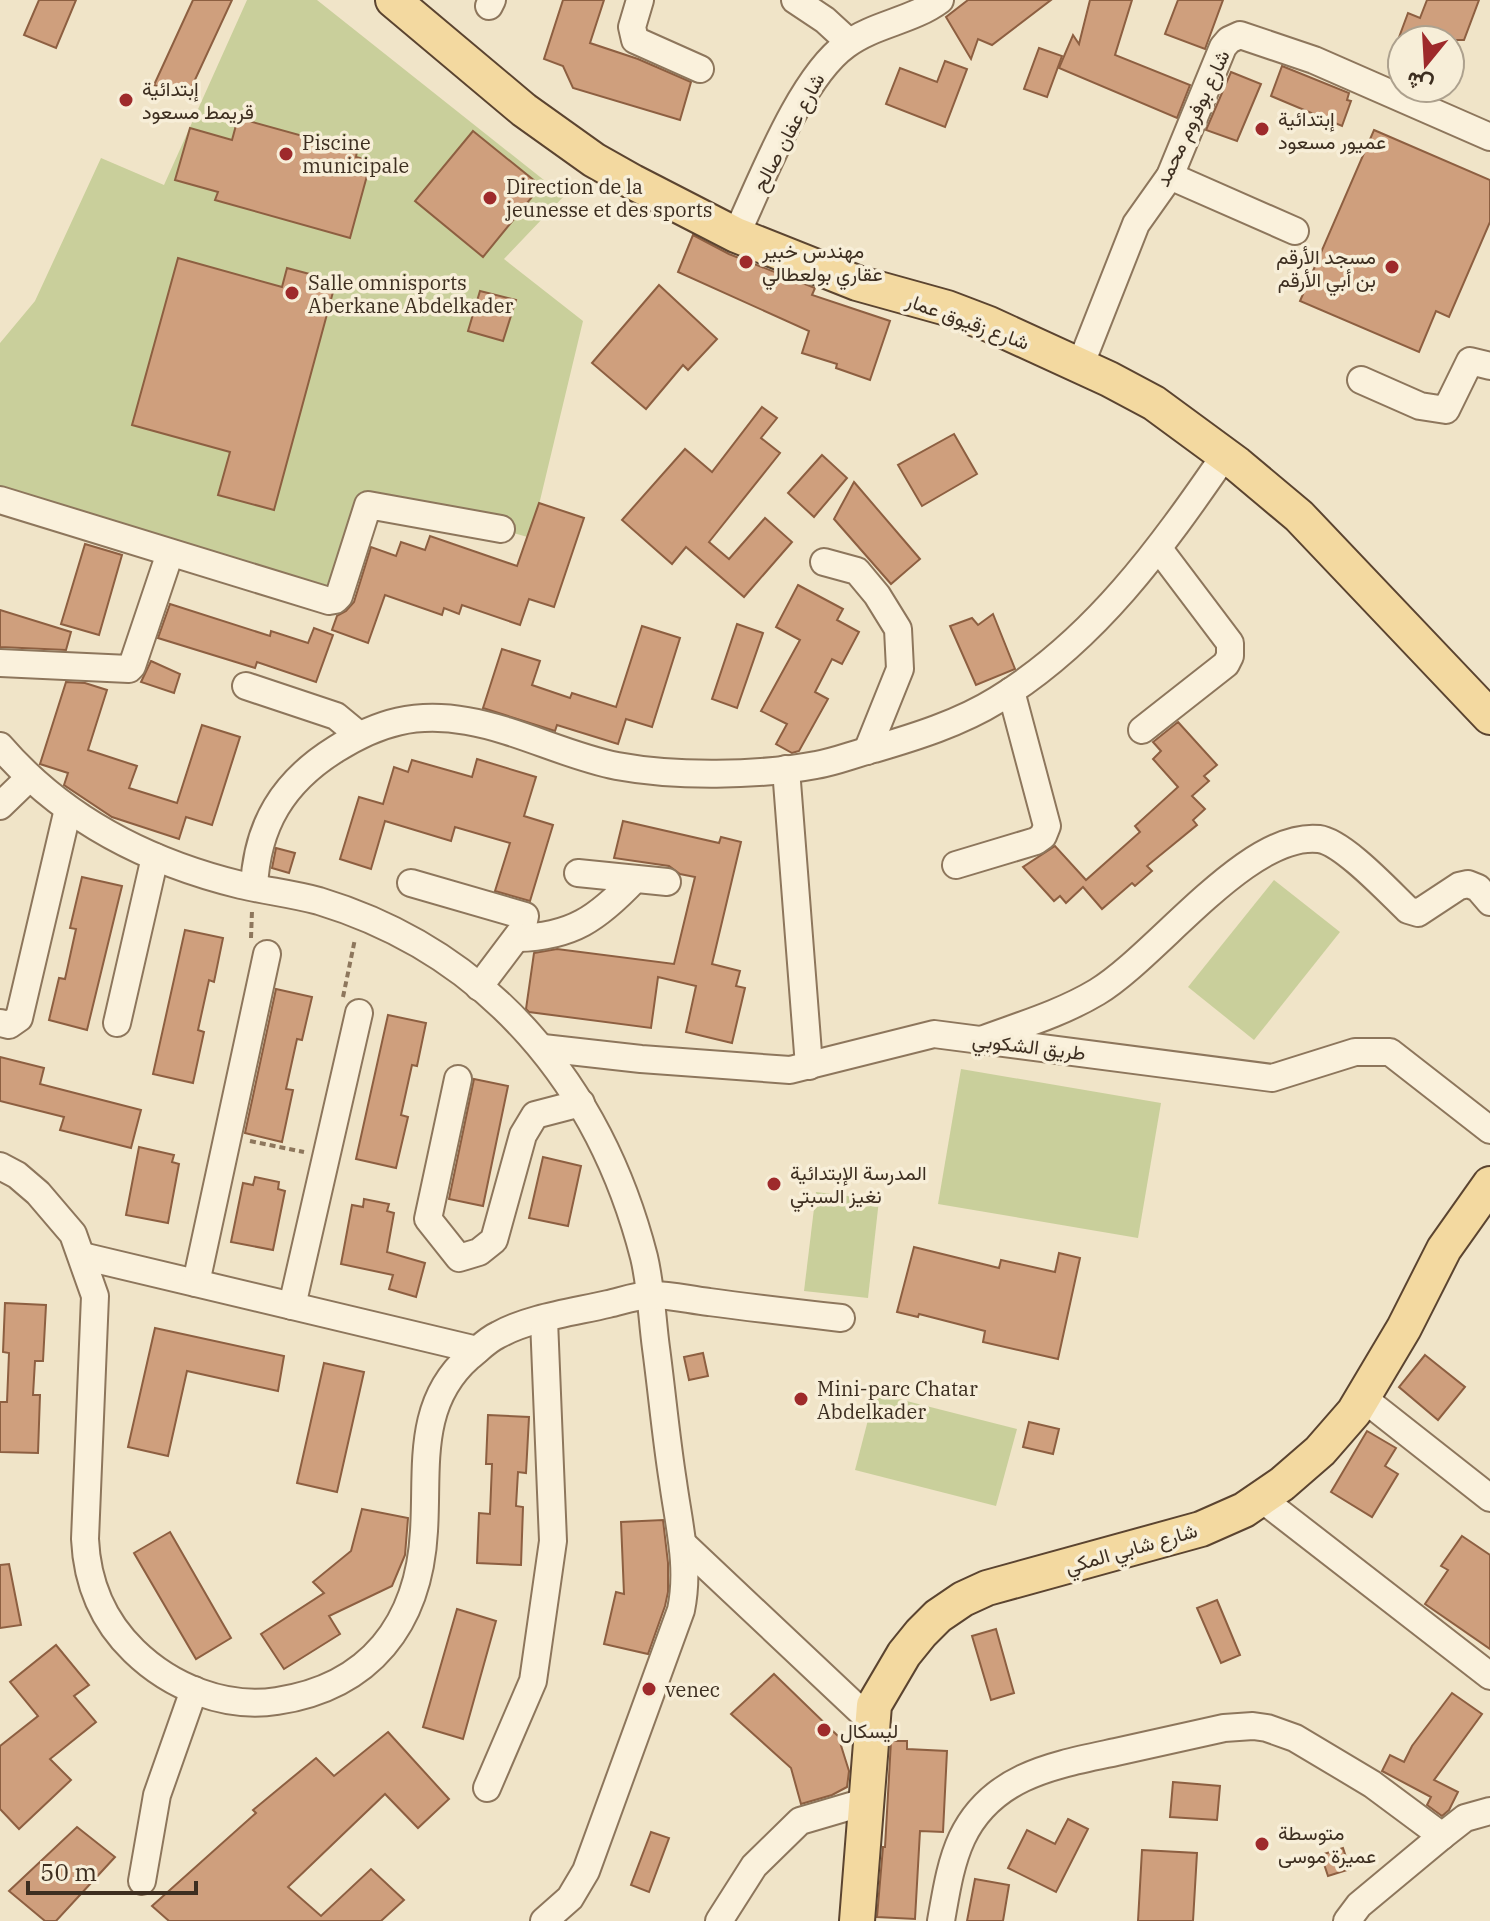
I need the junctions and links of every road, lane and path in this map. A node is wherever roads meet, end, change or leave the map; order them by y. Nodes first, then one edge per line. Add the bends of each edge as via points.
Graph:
1 (640, 0) edge
2 (795, 0) edge
3 (940, 0) edge
4 (396, 1) edge
5 (849, 42) junction
6 (700, 69) dead end
7 (1490, 137) edge
8 (1170, 176) junction
9 (1295, 231) dead end
10 (736, 235) junction
11 (1080, 366) junction
12 (1490, 366) edge
13 (1361, 380) dead end
14 (1225, 455) junction
15 (0, 500) edge
16 (501, 529) dead end
17 (1159, 549) junction
18 (170, 553) junction
19 (824, 562) dead end
20 (0, 663) edge
21 (246, 686) dead end
22 (1011, 691) junction
23 (1487, 702) edge
24 (1142, 730) dead end
25 (359, 735) junction
26 (0, 746) edge
27 (867, 751) junction
28 (786, 769) junction
29 (29, 778) junction
30 (0, 806) edge
31 (68, 809) junction
32 (155, 857) junction
33 (956, 865) dead end
34 (578, 873) dead end
35 (635, 879) junction
36 (667, 882) dead end
37 (411, 883) dead end
38 (254, 887) junction
39 (1490, 902) edge
40 (360, 917) junction
41 (517, 938) junction
42 (267, 954) joint
43 (479, 987) junction
44 (359, 1013) joint
45 (0, 1023) edge
46 (117, 1023) dead end
47 (981, 1040) junction
48 (543, 1048) junction
49 (809, 1066) junction
50 (458, 1079) dead end
51 (581, 1103) junction
52 (1490, 1130) edge
53 (228, 1137) junction
54 (326, 1156) junction
55 (0, 1166) edge
56 (1488, 1191) edge
57 (82, 1256) junction
58 (196, 1283) junction
59 (650, 1295) junction
60 (292, 1306) junction
61 (841, 1318) dead end
62 (544, 1320) junction
63 (477, 1350) junction
64 (1363, 1398) junction
65 (1490, 1498) edge
66 (1262, 1499) junction
67 (683, 1544) junction
68 (1490, 1676) edge
69 (194, 1690) junction
70 (871, 1721) junction
71 (487, 1788) dead end
72 (868, 1801) junction
73 (1490, 1811) edge
74 (1442, 1836) junction
75 (142, 1881) dead end
76 (558, 1918) edge
77 (719, 1921) edge
78 (857, 1921) edge
79 (941, 1921) edge
80 (1347, 1921) edge

1 - 6 street via 632,27 635,40
2 - 5 street
3 - 5 street, شارع عفان صالح
4 - 10 main road, شارع زقيوق عمار via 524,110 594,160
5 - 10 street, شارع عفان صالح via 818,70
7 - 8 street, شارع بوفروم محمد via 1314,60 1240,35 1223,47
8 - 9 street
8 - 11 street, شارع بوفروم محمد via 1136,224
10 - 11 main road, شارع زقيوق عمار via 857,283 947,308
11 - 14 main road, شارع زقيوق عمار via 1154,403
12 - 13 street via 1470,361 1446,410 1420,406
14 - 17 street
14 - 23 main road, شارع زقيوق عمار via 1299,516
15 - 18 street
16 - 18 street via 368,505 339,596 329,601
17 - 22 street via 1099,619
17 - 24 street via 1230,643 1230,656
18 - 20 street via 129,669
19 - 27 street via 857,571 898,629 900,669
21 - 25 street via 336,716
22 - 27 street via 971,714
22 - 33 street via 1047,826 1036,841
25 - 28 street via 402,720 453,719 619,766 696,773
25 - 38 street via 311,765 284,793 255,859
26 - 29 street
27 - 28 street
28 - 49 street
29 - 30 street
29 - 31 street
31 - 32 street
31 - 45 street via 19,1018 9,1025
32 - 38 street
32 - 46 street
34 - 35 street
35 - 36 street
35 - 41 street via 594,918 549,936
37 - 41 street via 525,916
38 - 40 street
38 - 42 path via 250,931 252,941
39 - 47 street via 1468,884 1418,913 1408,910 1336,844 1296,841 1251,859 1099,991
40 - 43 street via 403,937
40 - 44 path via 343,999
41 - 43 street
42 - 53 street
43 - 48 street
44 - 54 street
47 - 49 street, طريق الشكوبي via 934,1034
47 - 52 street, طريق الشكوبي via 1272,1078 1355,1052 1390,1052
48 - 49 street, طريق الشكوبي via 770,1070
48 - 51 street
50 - 51 street via 428,1219 459,1258 494,1240 523,1135 535,1115
51 - 59 street via 614,1167 644,1257
53 - 54 path
53 - 58 street
54 - 60 street
55 - 57 street via 55,1211
56 - 64 main road, شارع شابي المكي via 1444,1249
57 - 58 street
57 - 69 street via 95,1296 86,1567 94,1593 122,1640 163,1675
58 - 60 street
59 - 61 street
59 - 62 street
59 - 67 street
60 - 63 street
62 - 63 street via 498,1335
62 - 71 street via 553,1541 533,1681
63 - 69 street via 459,1366 435,1403 426,1444 419,1568 401,1623 377,1655 329,1688 292,1699 249,1703
64 - 65 street
64 - 66 main road, شارع شابي المكي via 1320,1451
66 - 68 street
66 - 70 main road, شارع شابي المكي via 1201,1529 1018,1578 963,1599 938,1616 904,1654 879,1693
67 - 70 street
67 - 76 street via 681,1610 586,1871
69 - 75 street via 157,1795
70 - 72 main road, شارع شابي المكي
72 - 77 street via 800,1821 754,1866
72 - 78 main road, شارع شابي المكي
73 - 74 street via 1465,1818
74 - 79 street via 1372,1784 1295,1738 1253,1726 1224,1728 1047,1766 1013,1781 984,1805 963,1836
74 - 80 street

